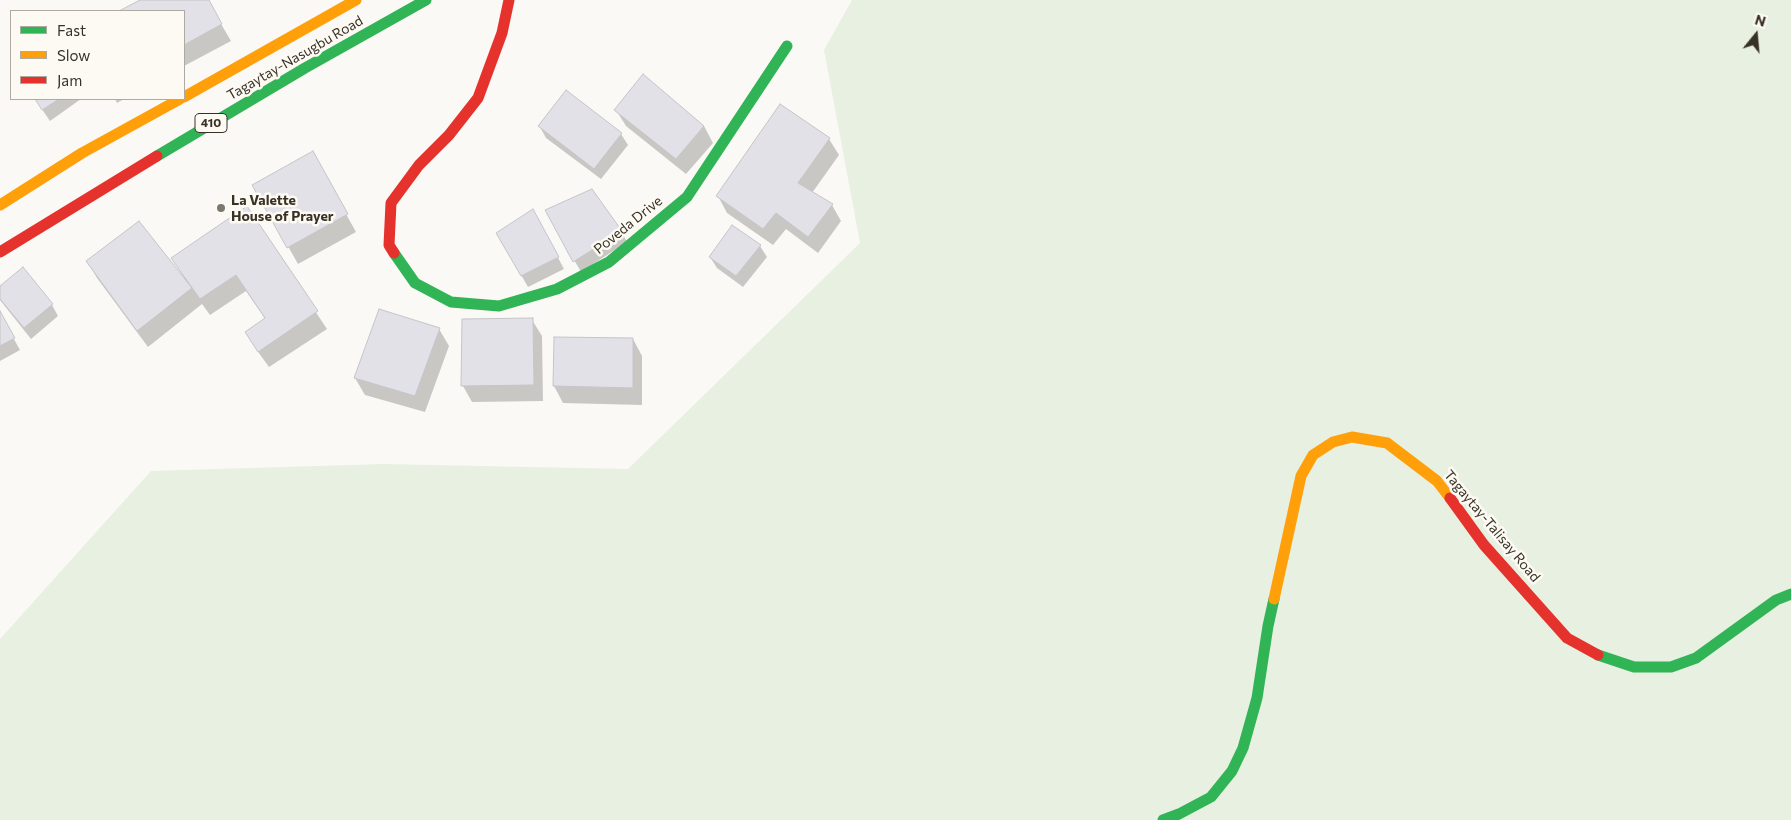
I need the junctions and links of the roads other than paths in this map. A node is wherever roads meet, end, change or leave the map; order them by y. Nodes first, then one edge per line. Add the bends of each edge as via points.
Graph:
1 (356, 0) edge
2 (426, 0) edge
3 (509, 0) edge
4 (787, 46) dead end
5 (185, 96) edge
6 (178, 100) edge
7 (0, 205) edge
8 (0, 252) edge
9 (1791, 594) edge
10 (1164, 820) edge

1 - 5 main road, Tagaytay-Nasugbu Road / 410
2 - 8 main road, Tagaytay-Nasugbu Road / 410 via 105,186
3 - 4 main road, Poveda Drive via 502,33 478,98 391,202 389,245 414,283 451,302 499,306 557,289 609,262 687,197
6 - 7 main road via 82,153
9 - 10 main road, Tagaytay-Talisay Road via 1776,600 1696,658 1671,667 1634,667 1601,657 1567,638 1484,544 1437,481 1394,447 1377,440 1352,437 1334,442 1313,455 1301,476 1243,748 1232,771 1211,797

